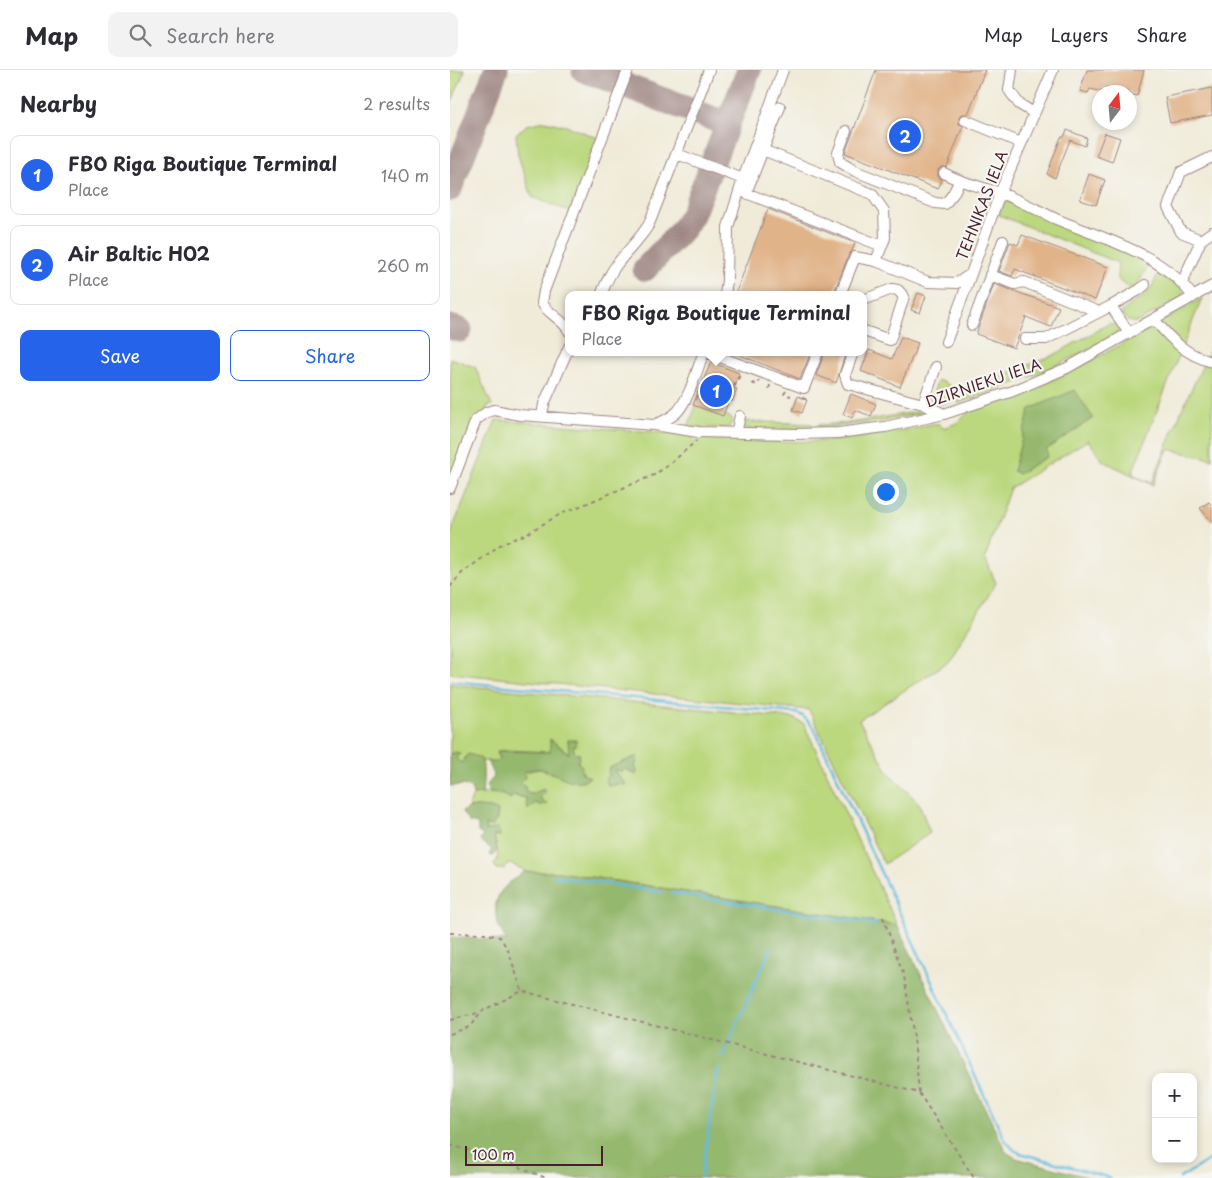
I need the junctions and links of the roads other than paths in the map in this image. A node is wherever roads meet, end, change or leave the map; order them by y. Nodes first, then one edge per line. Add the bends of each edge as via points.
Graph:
1 (628, 70) edge
2 (709, 70) edge
3 (783, 70) edge
4 (1053, 70) edge
5 (1009, 71) edge
6 (780, 107) dead end
7 (1034, 113) junction
8 (965, 120) dead end
9 (846, 131) dead end
10 (1021, 143) junction
11 (763, 150) junction
12 (677, 154) junction
13 (1212, 157) edge
14 (944, 173) dead end
15 (743, 179) junction
16 (959, 182) junction
17 (1000, 193) junction
18 (1212, 232) edge
19 (1201, 240) junction
20 (1003, 241) dead end
21 (882, 246) junction
22 (876, 261) junction
23 (971, 274) junction
24 (990, 275) junction
25 (1182, 283) junction
26 (1145, 284) dead end
27 (1212, 286) edge
28 (603, 291) edge
29 (726, 291) edge
30 (842, 291) edge
31 (1193, 297) junction
32 (867, 299) edge
33 (1111, 306) junction
34 (1099, 312) junction
35 (1154, 319) junction
36 (565, 324) edge
37 (972, 325) dead end
38 (867, 332) edge
39 (1129, 333) junction
40 (1025, 339) dead end
41 (946, 342) dead end
42 (565, 354) edge
43 (703, 356) edge
44 (716, 356) edge
45 (816, 356) edge
46 (851, 356) edge
47 (1212, 362) edge
48 (936, 368) dead end
49 (923, 404) junction
50 (944, 414) junction
51 (542, 416) junction
52 (740, 416) dead end
53 (654, 425) junction
54 (736, 434) junction
55 (450, 488) edge

1 - 36 lane via 544,291 542,303 547,311
2 - 12 lane
3 - 15 lane
4 - 7 lane, TEHNIKAS IELA
5 - 7 lane via 1009,90 1019,104
6 - 11 lane
7 - 10 lane, TEHNIKAS IELA
8 - 10 lane
9 - 16 lane via 838,152 840,162 855,171 945,204
10 - 17 lane, TEHNIKAS IELA
11 - 21 lane via 872,194 884,211 885,238
11 - 21 lane via 746,193
12 - 15 lane
12 - 28 lane via 650,224 616,265
13 - 19 lane via 1181,172 1168,207 1181,232
14 - 16 lane
15 - 29 lane via 728,227
16 - 17 lane
17 - 23 lane, TEHNIKAS IELA
17 - 25 lane via 1132,250 1165,268
18 - 19 lane
19 - 25 lane
20 - 24 lane
21 - 22 lane
22 - 23 lane, TEHNIKAS IELA via 928,282 957,283
22 - 30 lane via 855,257
23 - 41 lane
24 - 34 lane via 1015,284 1024,282
24 - 37 lane
25 - 31 lane
26 - 33 lane
27 - 31 lane, DZIRNIEKU IELA
31 - 35 lane, DZIRNIEKU IELA
32 - 38 lane via 892,289 904,297 890,340
33 - 34 lane
33 - 39 lane
34 - 40 lane via 1046,339
35 - 39 lane, DZIRNIEKU IELA
35 - 47 lane via 1174,343 1200,359
39 - 50 lane, DZIRNIEKU IELA via 1067,368
42 - 51 lane
43 - 53 lane via 684,402 673,416
44 - 45 lane via 804,388
46 - 49 lane via 845,375 848,384
48 - 49 lane
49 - 50 lane
50 - 54 lane, DZIRNIEKU IELA via 838,433
51 - 53 lane, DZIRNIEKU IELA
51 - 55 lane, DZIRNIEKU IELA via 494,410 481,416 476,420
52 - 54 lane
53 - 54 lane, DZIRNIEKU IELA via 697,436

